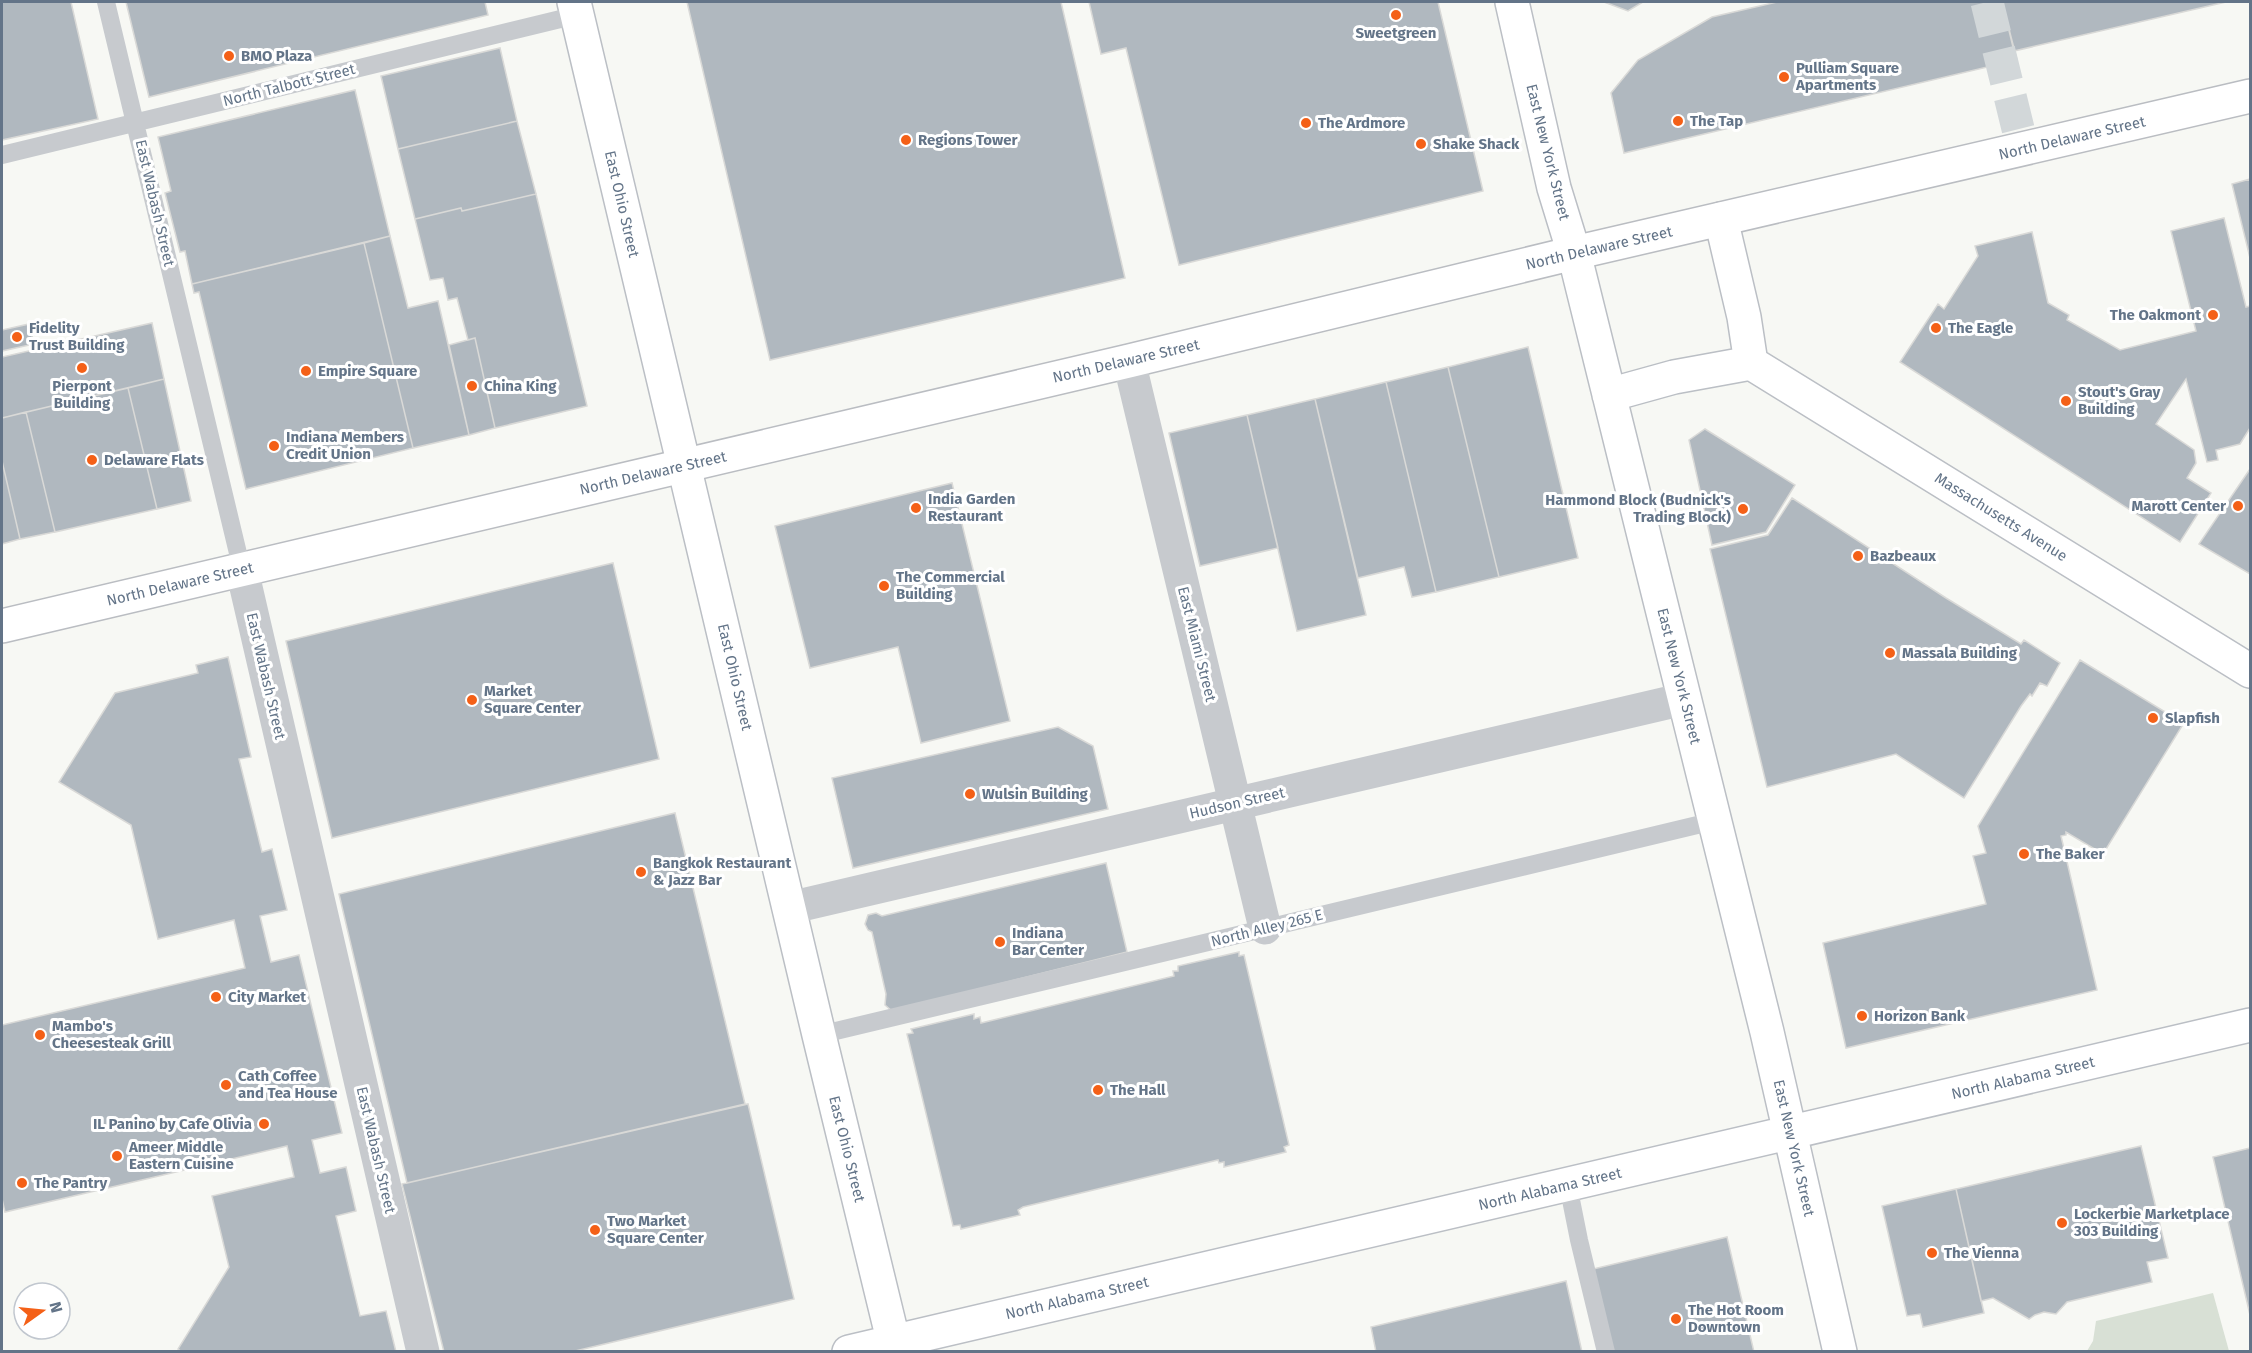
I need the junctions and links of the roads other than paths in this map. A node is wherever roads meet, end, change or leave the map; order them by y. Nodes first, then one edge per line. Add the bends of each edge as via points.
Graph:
1 (106, 2) edge
2 (1512, 2) edge
3 (576, 8) edge
4 (2250, 96) edge
5 (135, 123) junction
6 (2, 154) edge
7 (1721, 219) junction
8 (1574, 253) junction
9 (1128, 361) junction
10 (1751, 363) junction
11 (1609, 395) junction
12 (684, 465) junction
13 (242, 570) junction
14 (2, 626) edge
15 (2250, 671) edge
16 (1684, 699) junction
17 (1235, 803) junction
18 (1714, 820) junction
19 (789, 908) junction
20 (1265, 928) junction
21 (2250, 1025) edge
22 (819, 1035) junction
23 (1791, 1133) junction
24 (1568, 1185) junction
25 (895, 1346) edge
26 (423, 1352) edge
27 (849, 1352) edge
28 (1606, 1352) edge
29 (1840, 1352) edge

1 - 5 lane, East Wabash Street
2 - 8 main road, East New York Street via 1554,188
3 - 5 lane, North Talbott Street
3 - 12 main road, East Ohio Street
4 - 7 main road, North Delaware Street
5 - 6 lane, North Talbott Street
5 - 13 lane, East Wabash Street
7 - 8 main road, North Delaware Street
7 - 10 main road
8 - 9 main road, North Delaware Street
8 - 11 main road, East New York Street
9 - 12 main road, North Delaware Street
9 - 17 street, East Miami Street
10 - 11 main road via 1674,377
10 - 15 main road, Massachusetts Avenue
11 - 16 main road, East New York Street
12 - 13 main road, North Delaware Street
12 - 19 main road, East Ohio Street
13 - 14 main road, North Delaware Street
13 - 26 street, East Wabash Street
16 - 17 street, Hudson Street
16 - 18 main road, East New York Street
17 - 19 street, Hudson Street
17 - 20 street, East Miami Street
18 - 20 lane, North Alley 265 E
18 - 23 main road, East New York Street
19 - 22 main road, East Ohio Street
20 - 22 lane, North Alley 265 E
21 - 23 main road, North Alabama Street
22 - 25 main road, East Ohio Street
23 - 24 main road, North Alabama Street
23 - 29 main road, East New York Street
24 - 25 main road, North Alabama Street
24 - 28 lane
25 - 27 main road, North Alabama Street

